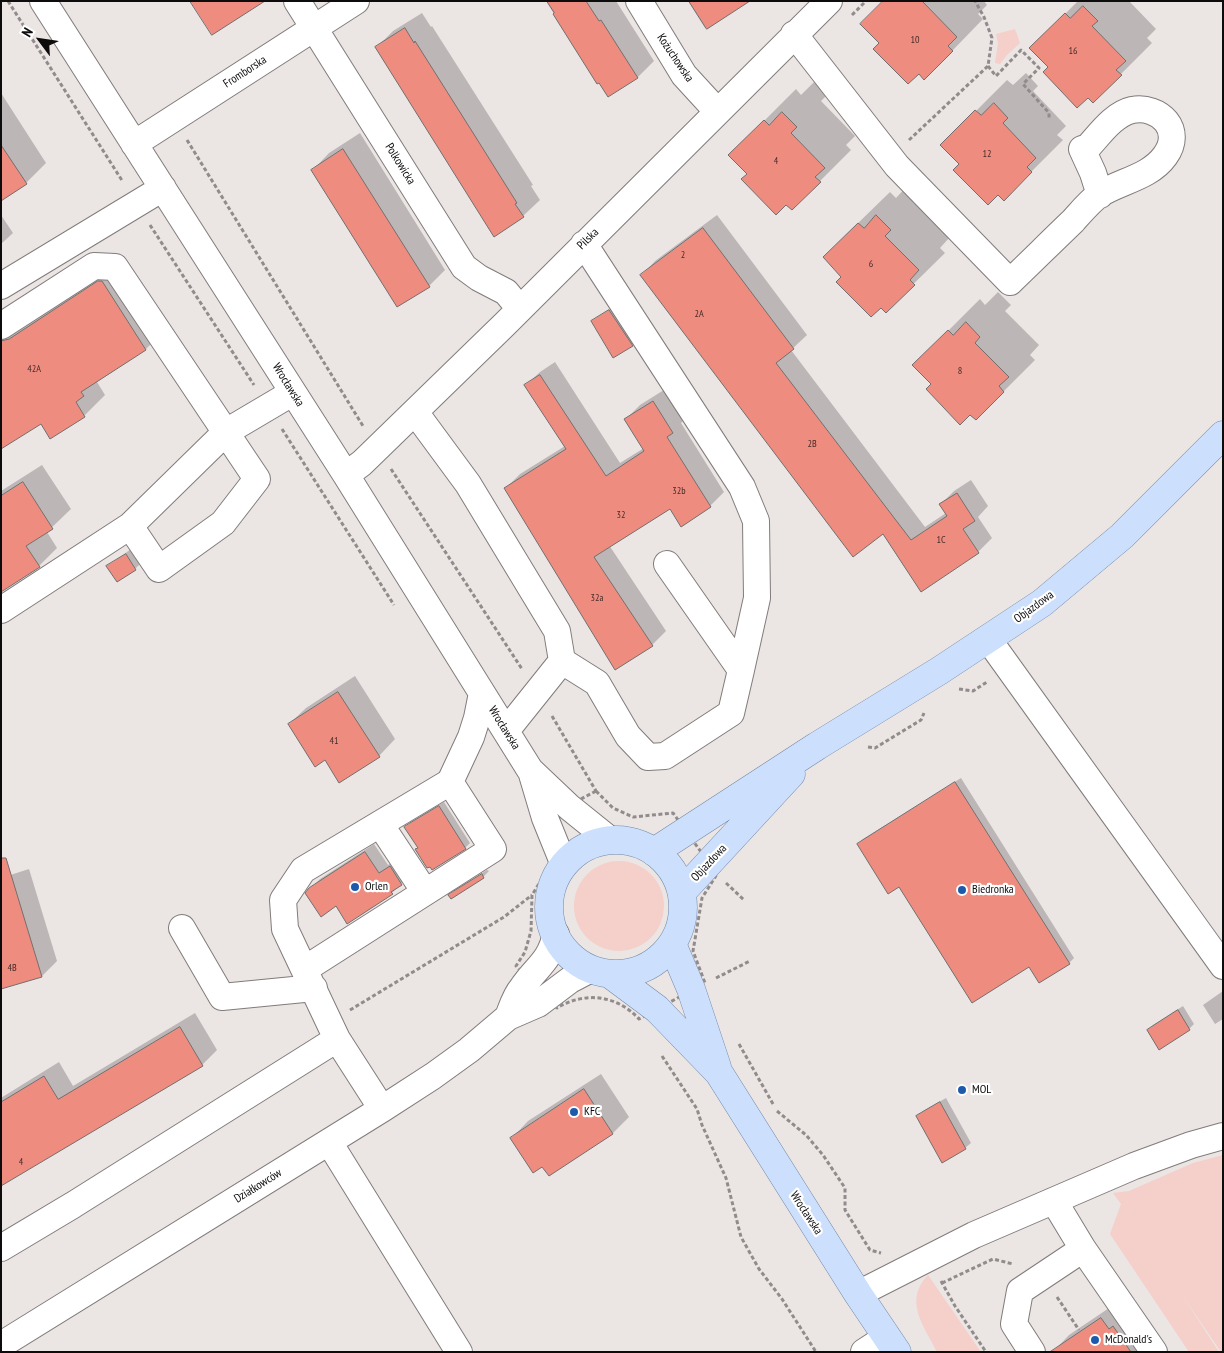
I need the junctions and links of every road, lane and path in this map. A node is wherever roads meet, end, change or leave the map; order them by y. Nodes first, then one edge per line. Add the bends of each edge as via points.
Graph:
1 (43, 1) edge
2 (297, 1) edge
3 (356, 1) edge
4 (639, 1) edge
5 (829, 1) edge
6 (974, 1) edge
7 (314, 28) junction
8 (794, 34) junction
9 (988, 66) junction
10 (717, 112) junction
11 (1049, 119) dead end
12 (134, 144) junction
13 (890, 157) junction
14 (163, 188) junction
15 (1100, 195) dead end
16 (584, 244) junction
17 (1, 286) edge
18 (520, 309) junction
19 (1, 326) edge
20 (292, 393) junction
21 (415, 412) junction
22 (226, 432) junction
23 (1223, 435) edge
24 (346, 475) junction
25 (130, 526) junction
26 (667, 564) dead end
27 (1, 610) edge
28 (988, 639) junction
29 (562, 661) junction
30 (1009, 668) junction
31 (741, 670) junction
32 (953, 688) dead end
33 (482, 693) junction
34 (925, 712) dead end
35 (506, 731) junction
36 (860, 745) dead end
37 (817, 746) junction
38 (530, 770) junction
39 (450, 782) junction
40 (569, 807) junction
41 (545, 818) junction
42 (380, 824) junction
43 (685, 831) junction
44 (610, 840) junction
45 (654, 852) junction
46 (564, 865) junction
47 (716, 868) junction
48 (425, 892) junction
49 (682, 892) junction
50 (744, 900) dead end
51 (182, 928) dead end
52 (556, 934) junction
53 (672, 944) junction
54 (750, 961) dead end
55 (1223, 966) edge
56 (601, 972) junction
57 (309, 979) junction
58 (705, 985) junction
59 (537, 988) junction
60 (657, 1009) junction
61 (337, 1039) junction
62 (739, 1043) dead end
63 (660, 1052) dead end
64 (719, 1073) junction
65 (382, 1109) junction
66 (1223, 1136) edge
67 (329, 1142) junction
68 (1054, 1201) junction
69 (1, 1248) edge
70 (1083, 1249) junction
71 (884, 1253) dead end
72 (928, 1258) junction
73 (1020, 1265) dead end
74 (942, 1283) junction
75 (1053, 1291) dead end
76 (858, 1294) junction
77 (1117, 1298) junction
78 (1079, 1330) dead end
79 (892, 1344) edge
80 (1, 1345) edge
81 (459, 1352) edge
82 (816, 1352) edge
83 (864, 1352) edge
84 (986, 1352) edge
85 (1032, 1352) edge
86 (1138, 1352) edge
87 (1154, 1352) edge

1 - 12 street, Wrocławska
2 - 7 street, Polkowicka
3 - 7 street, Fromborska
4 - 10 street, Kożuchowska via 684,75
5 - 8 street, Pilska
6 - 9 path via 992,38
7 - 12 street, Fromborska
7 - 18 street, Polkowicka via 464,267 506,292
8 - 10 street, Pilska
8 - 13 street
9 - 11 path via 996,76 1021,50 1040,68 1023,84 1049,112
9 - 13 path
10 - 16 street, Pilska
12 - 14 street, Wrocławska
13 - 15 street via 1010,282
14 - 17 street
14 - 20 street, Wrocławska
16 - 18 street, Pilska
16 - 31 street via 742,487 756,521 757,598
18 - 21 street, Pilska
19 - 22 street via 94,266 116,266
20 - 22 street
20 - 24 street, Wrocławska
21 - 24 street, Pilska
21 - 29 street via 468,484 557,631
22 - 25 street
22 - 25 street via 257,479 223,523 159,569
23 - 28 main road, Objazdowa via 1122,536 1042,603
24 - 33 street, Wrocławska
25 - 27 street
26 - 31 street
28 - 30 street
28 - 37 main road, Objazdowa
29 - 31 street via 597,683 628,736 648,757 666,756 731,713
29 - 35 street
30 - 32 path via 973,691
30 - 55 street
33 - 35 street, Wrocławska
33 - 39 street via 471,737
34 - 36 path via 922,720 875,748
35 - 38 street, Wrocławska
37 - 43 main road, Objazdowa
37 - 47 main road, Objazdowa
38 - 40 street, Wrocławska
38 - 41 street, Wrocławska
39 - 42 street
39 - 48 street via 493,849
40 - 41 path
40 - 43 path via 596,791 612,808 633,817 673,813
40 - 44 street, Wrocławska
41 - 46 street, Wrocławska
41 - 59 path via 536,823 551,846 550,866 532,895 531,932 525,952 516,966
42 - 48 street
42 - 57 street via 303,870 283,900 285,929
43 - 45 main road, Objazdowa
43 - 47 path
44 - 45 main road via 633,842
44 - 46 main road via 585,848
45 - 49 main road via 667,862
46 - 52 main road via 554,882 550,902
47 - 49 main road, Objazdowa
47 - 50 path
47 - 58 path via 702,898 693,951
48 - 57 street
49 - 53 main road via 684,910
51 - 57 street via 222,997
52 - 56 main road via 560,944 574,959
52 - 59 street, Działkowców
53 - 56 main road via 646,968 628,973
53 - 58 main road, Wrocławska
54 - 58 path
56 - 59 street, Działkowców
56 - 60 main road, Wrocławska
57 - 61 street
58 - 60 path
58 - 64 main road, Wrocławska
59 - 60 path via 557,1008 585,997 604,998 622,1005 639,1020
59 - 65 street, Działkowców via 538,1004 508,1017 469,1050
60 - 64 main road, Wrocławska
61 - 65 street
61 - 69 street
62 - 71 path via 778,1113 806,1135 845,1188 844,1210 870,1250
63 - 82 path via 697,1110 726,1178 741,1237
64 - 76 main road, Wrocławska
65 - 67 street, Działkowców
66 - 68 street via 1134,1166
67 - 80 street, Działkowców
67 - 81 street
68 - 70 street
68 - 72 street
70 - 77 street
70 - 85 street via 1020,1291 1014,1324
72 - 74 path
72 - 76 street
73 - 74 path via 993,1259
74 - 84 path
75 - 78 path
76 - 79 main road, Wrocławska
77 - 86 street via 1120,1322
77 - 87 street
79 - 83 street

